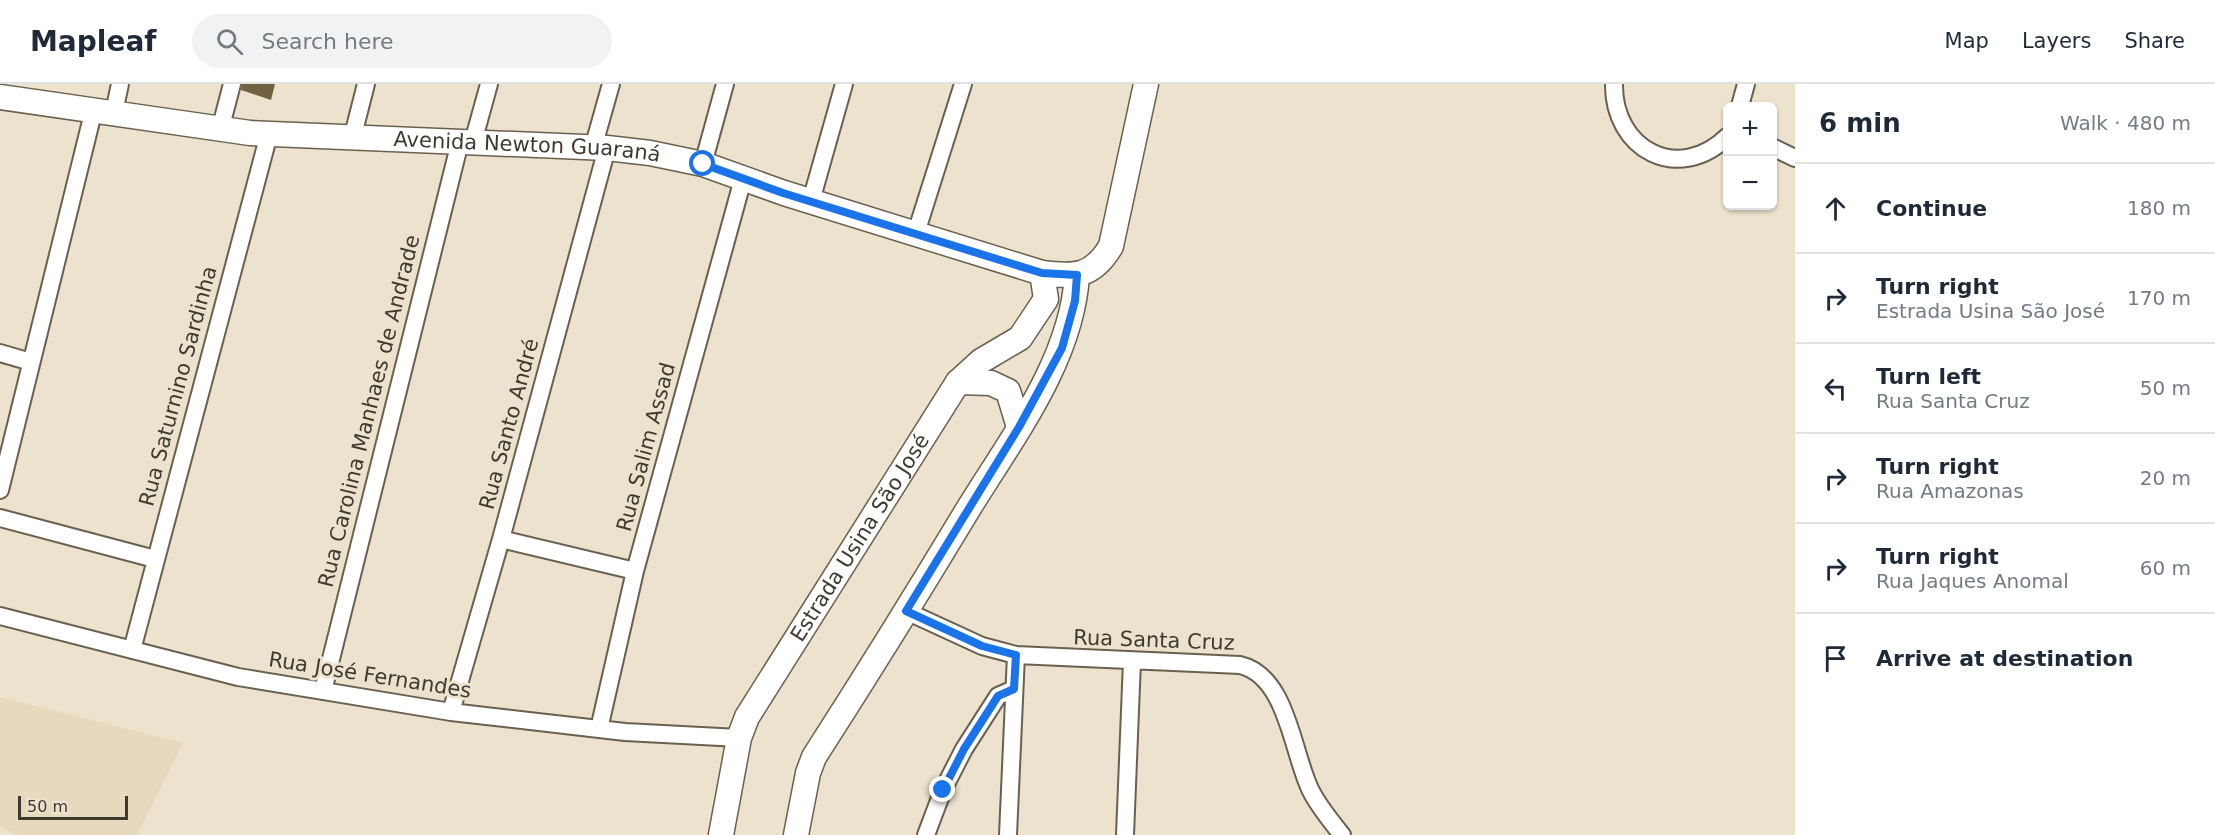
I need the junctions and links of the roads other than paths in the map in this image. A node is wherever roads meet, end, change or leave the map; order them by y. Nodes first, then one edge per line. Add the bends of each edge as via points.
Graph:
1 (120, 84) edge
2 (232, 84) edge
3 (366, 84) edge
4 (489, 84) edge
5 (611, 84) edge
6 (725, 84) edge
7 (843, 84) edge
8 (963, 84) edge
9 (1146, 84) edge
10 (1614, 84) edge
11 (1746, 84) edge
12 (0, 97) edge
13 (1741, 102) edge
14 (104, 110) junction
15 (220, 130) junction
16 (269, 134) junction
17 (352, 139) junction
18 (1723, 141) edge
19 (466, 142) junction
20 (600, 148) junction
21 (1777, 149) edge
22 (1795, 158) edge
23 (703, 164) junction
24 (743, 179) junction
25 (811, 201) junction
26 (916, 232) junction
27 (1042, 273) junction
28 (1077, 275) junction
29 (0, 353) edge
30 (31, 362) junction
31 (958, 382) junction
32 (1019, 427) junction
33 (0, 490) edge
34 (0, 518) edge
35 (501, 539) junction
36 (155, 559) junction
37 (635, 571) junction
38 (906, 611) junction
39 (0, 616) edge
40 (132, 650) junction
41 (1016, 655) junction
42 (1132, 662) junction
43 (1014, 689) junction
44 (322, 691) junction
45 (451, 712) junction
46 (599, 729) junction
47 (739, 738) junction
48 (721, 835) edge
49 (796, 835) edge
50 (926, 835) edge
51 (1008, 835) edge
52 (1125, 835) edge
53 (1342, 835) edge

1 - 14 street
2 - 15 street
3 - 17 street
4 - 19 street, Rua Carolina Manhaes de Andrade
5 - 20 street, Rua Santo André
6 - 23 street
7 - 25 street
8 - 26 street
9 - 28 main road via 1111,246 1092,269
10 - 18 street via 1617,109 1628,132 1646,150 1663,159 1686,159
11 - 13 street
12 - 14 main road, Avenida Newton Guaraná
14 - 15 main road, Avenida Newton Guaraná
14 - 30 street
15 - 16 main road, Avenida Newton Guaraná
16 - 17 main road, Avenida Newton Guaraná
16 - 36 street, Rua Saturnino Sardinha
17 - 19 main road, Avenida Newton Guaraná
19 - 20 main road, Avenida Newton Guaraná
19 - 44 street, Rua Carolina Manhaes de Andrade
20 - 23 main road, Avenida Newton Guaraná
20 - 35 street, Rua Santo André
21 - 22 street
23 - 24 main road, Avenida Newton Guaraná
24 - 25 main road, Avenida Newton Guaraná
24 - 37 street, Rua Salim Assad
25 - 26 main road, Avenida Newton Guaraná
26 - 27 main road, Avenida Newton Guaraná
27 - 28 main road, Avenida Newton Guaraná
27 - 31 main road, Estrada Usina São José via 1047,299 1020,338 981,361
28 - 32 main road via 1075,301 1062,348
29 - 30 street
30 - 33 street
31 - 32 main road via 991,383 1008,391
31 - 47 main road, Estrada Usina São José via 747,717
32 - 38 main road
34 - 36 street
35 - 37 street
35 - 45 street, Rua Santo André
36 - 40 street, Rua Saturnino Sardinha
37 - 46 street, Rua Salim Assad
38 - 41 street, Rua Santa Cruz via 982,646
38 - 49 main road via 814,757
39 - 40 street, Rua José Fernandes
40 - 44 street, Rua José Fernandes via 238,677
41 - 42 street, Rua Santa Cruz
41 - 43 street
42 - 52 street
42 - 53 street, Rua Santa Cruz via 1239,665 1262,675 1277,697 1310,790
43 - 50 street via 998,696 964,749
43 - 51 street
44 - 45 street, Rua José Fernandes
45 - 46 street, Rua José Fernandes
46 - 47 street, Rua José Fernandes
47 - 48 main road, Estrada Usina São José

